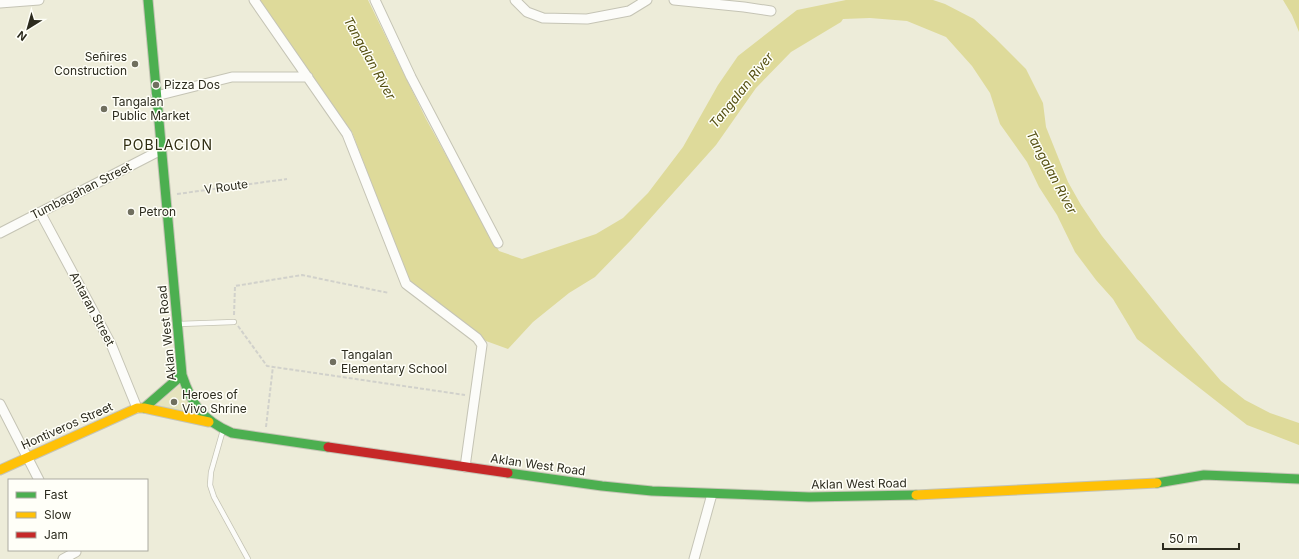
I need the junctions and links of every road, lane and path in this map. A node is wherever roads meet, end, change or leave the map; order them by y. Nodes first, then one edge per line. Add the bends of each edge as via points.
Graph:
1 (39, 0) edge
2 (148, 0) edge
3 (254, 0) edge
4 (375, 0) edge
5 (515, 0) edge
6 (647, 0) edge
7 (674, 0) edge
8 (0, 3) edge
9 (771, 11) dead end
10 (308, 77) junction
11 (156, 96) junction
12 (161, 150) junction
13 (287, 179) dead end
14 (166, 196) junction
15 (40, 212) junction
16 (0, 233) edge
17 (498, 243) dead end
18 (389, 293) dead end
19 (234, 322) junction
20 (177, 324) junction
21 (273, 366) junction
22 (182, 375) junction
23 (474, 397) junction
24 (0, 404) edge
25 (141, 408) junction
26 (211, 423) junction
27 (223, 430) junction
28 (265, 437) junction
29 (27, 457) junction
30 (465, 467) junction
31 (0, 470) edge
32 (38, 479) edge
33 (1299, 480) edge
34 (712, 494) junction
35 (77, 554) edge
36 (63, 559) edge
37 (248, 559) edge
38 (694, 559) edge

1 - 8 street
2 - 11 main road, Aklan West Road
3 - 10 street
4 - 17 street via 411,77
5 - 6 street via 527,12 543,18 587,19 629,11
7 - 9 street
10 - 11 street via 232,77
10 - 23 street via 347,134 406,284 477,338 482,345
11 - 12 main road, Aklan West Road
12 - 14 main road, Aklan West Road
12 - 15 street, Tumbagahan Street
13 - 14 path, V Route
14 - 20 main road, Aklan West Road
15 - 16 street, Tumbagahan Street
15 - 25 street, Antaran Street via 111,344
18 - 19 path via 302,274 235,286
19 - 20 lane
19 - 21 path via 267,366
20 - 22 main road, Aklan West Road
21 - 23 path
21 - 28 path
22 - 25 main road, Hontiveros Street
22 - 26 main road, Aklan West Road via 192,402
23 - 30 street
24 - 29 street
25 - 26 main road
25 - 29 main road, Hontiveros Street
26 - 27 main road, Aklan West Road
27 - 28 main road, Aklan West Road
27 - 37 lane via 211,472 210,485
28 - 30 main road, Aklan West Road
29 - 31 main road, Hontiveros Street
29 - 32 street
30 - 34 main road, Aklan West Road via 602,486
33 - 34 main road, Aklan West Road via 1204,475 1159,483 900,496
34 - 38 street
35 - 36 street

